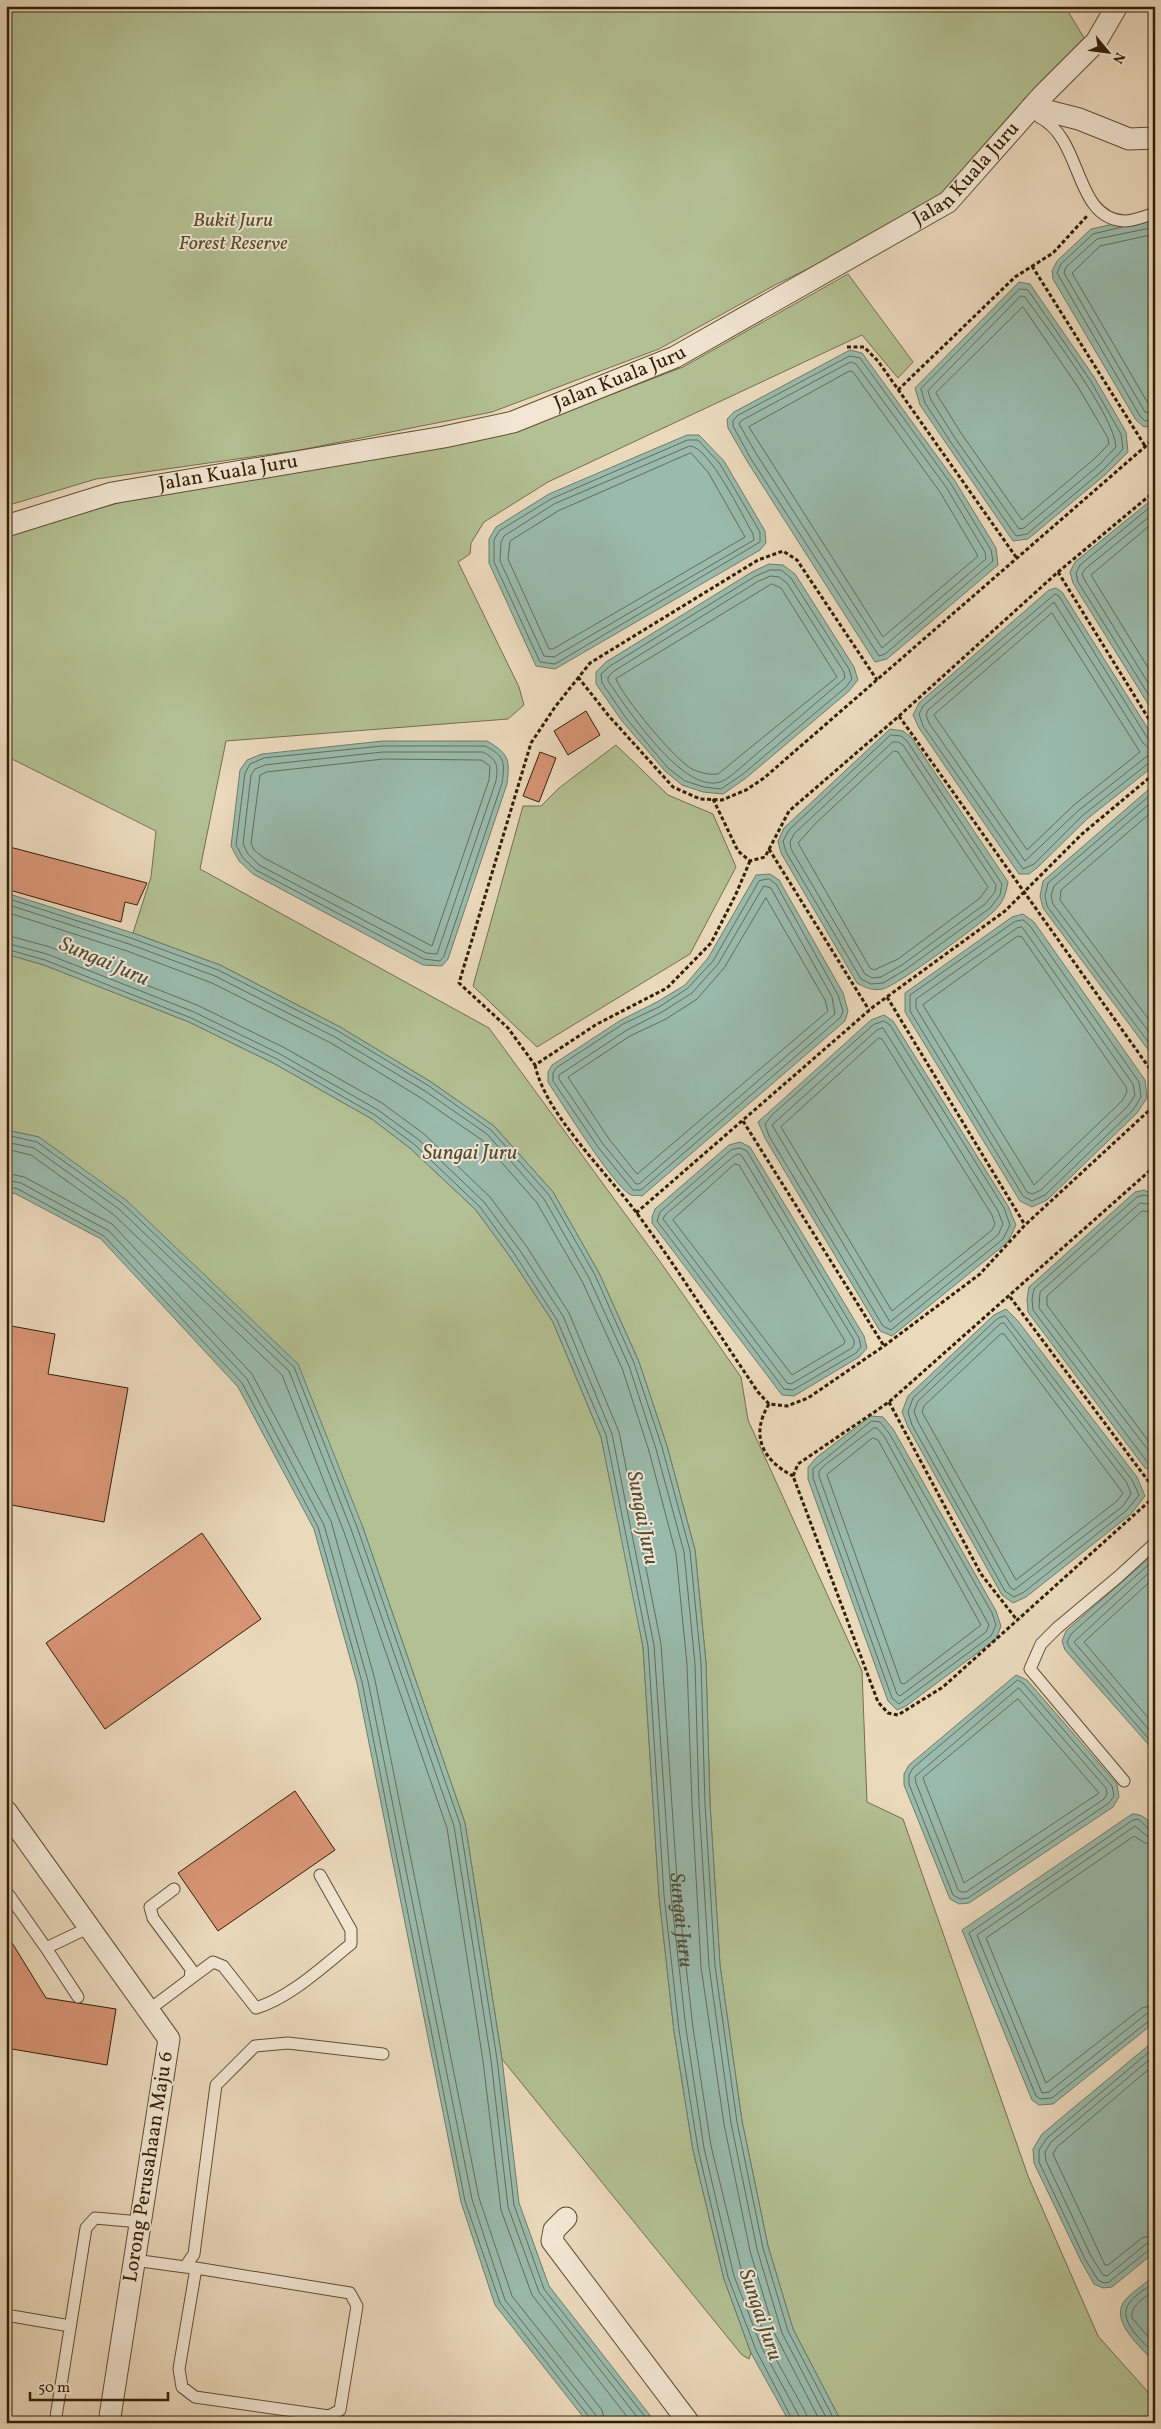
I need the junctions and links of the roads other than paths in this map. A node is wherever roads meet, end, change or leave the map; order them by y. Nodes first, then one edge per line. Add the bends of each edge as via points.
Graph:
1 (1117, 6) edge
2 (1030, 109) junction
3 (1155, 138) edge
4 (1155, 213) edge
5 (6, 526) edge
6 (1155, 1543) edge
7 (1124, 1781) dead end
8 (6, 1811) edge
9 (320, 1875) dead end
10 (174, 1889) dead end
11 (6, 1891) edge
12 (90, 1927) junction
13 (46, 1948) junction
14 (190, 1979) junction
15 (78, 1997) dead end
16 (150, 2009) junction
17 (383, 2054) dead end
18 (566, 2218) dead end
19 (140, 2222) junction
20 (134, 2260) junction
21 (190, 2268) junction
22 (6, 2315) edge
23 (70, 2326) junction
24 (56, 2423) edge
25 (109, 2423) edge
26 (689, 2423) edge

1 - 2 street, Jalan Kuala Juru via 1096,42
2 - 3 street via 1079,119 1129,139
2 - 4 lane via 1051,123 1064,141 1094,208 1107,218 1126,221
2 - 5 street, Jalan Kuala Juru via 948,202 675,356 561,404 513,422 444,437 112,494
6 - 7 lane via 1041,1644 1030,1669
8 - 12 street, Lorong Perusahaan Maju 6
9 - 14 lane via 351,1930 351,1944 336,1956 272,2003 256,2008 223,1966 212,1962
10 - 14 lane via 150,1907 153,1918 191,1969
11 - 13 lane
12 - 13 lane
12 - 16 street, Lorong Perusahaan Maju 6
13 - 15 lane
14 - 16 lane
16 - 19 street, Lorong Perusahaan Maju 6 via 169,2039
17 - 21 lane via 288,2043 255,2046 216,2085
18 - 26 street via 554,2230 552,2241
19 - 20 street, Lorong Perusahaan Maju 6
19 - 23 lane via 95,2218 86,2228
20 - 21 lane
20 - 25 street, Lorong Perusahaan Maju 6
21 - 21 lane via 350,2293 357,2306 340,2410 329,2416 310,2414 195,2397 182,2387 179,2369
22 - 23 lane
23 - 24 lane

